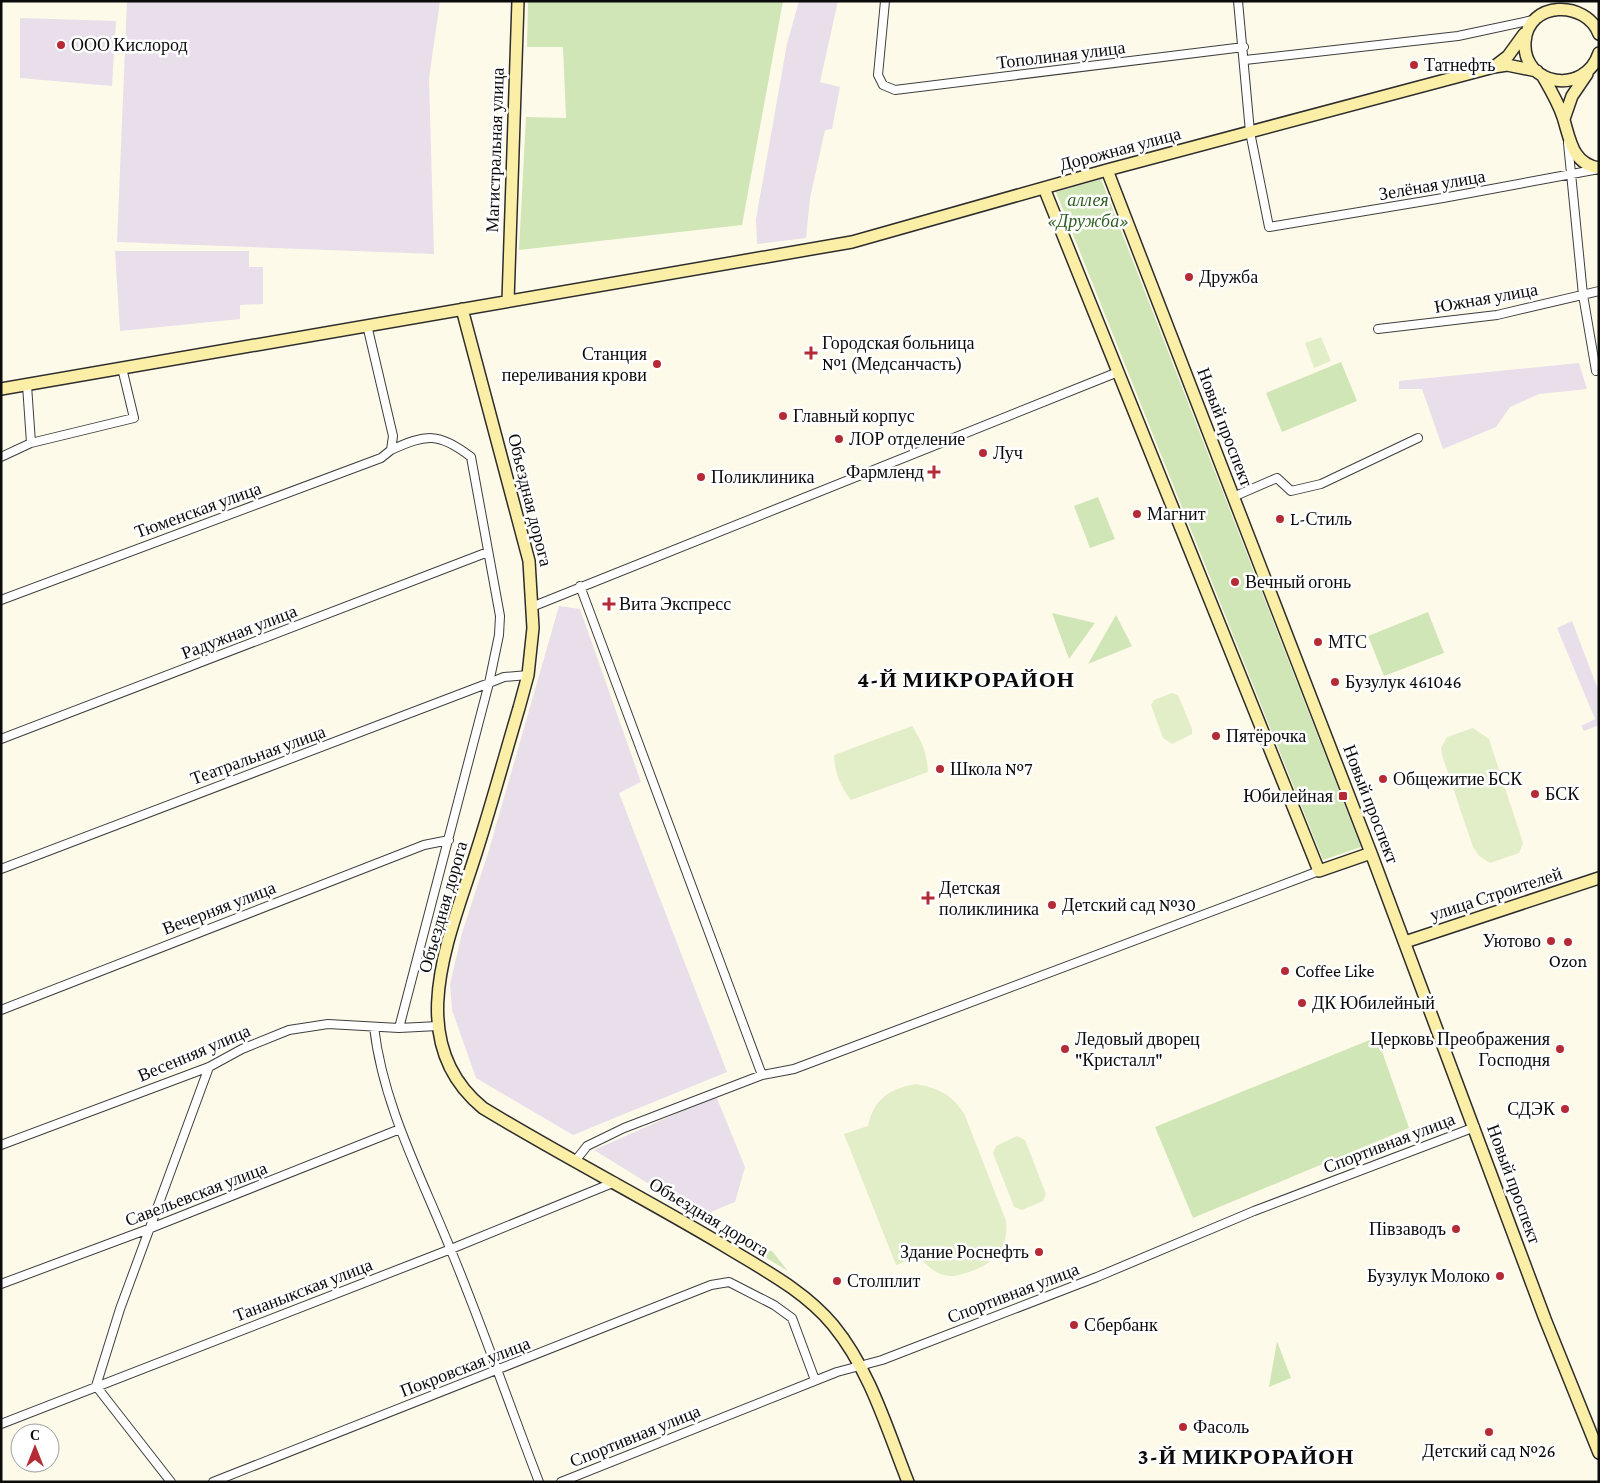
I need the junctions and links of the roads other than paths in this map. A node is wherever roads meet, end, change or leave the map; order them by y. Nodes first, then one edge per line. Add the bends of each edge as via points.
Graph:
1 (518, 1) edge
2 (885, 1) edge
3 (1238, 1) edge
4 (1544, 1) edge
5 (1569, 1) edge
6 (1582, 12) junction
7 (1599, 14) edge
8 (1533, 22) junction
9 (1599, 34) edge
10 (1244, 47) junction
11 (1245, 60) junction
12 (1595, 61) edge
13 (1494, 67) junction
14 (1539, 73) junction
15 (1564, 118) junction
16 (1250, 132) junction
17 (1568, 141) junction
18 (1599, 168) edge
19 (1107, 170) junction
20 (1570, 175) junction
21 (1044, 188) junction
22 (1599, 291) edge
23 (1583, 295) junction
24 (508, 301) junction
25 (462, 309) junction
26 (367, 326) junction
27 (1378, 329) dead end
28 (122, 368) junction
29 (1596, 371) dead end
30 (1118, 372) junction
31 (27, 385) junction
32 (1, 389) edge
33 (1418, 438) dead end
34 (31, 443) junction
35 (391, 450) junction
36 (1, 457) edge
37 (1233, 497) junction
38 (488, 552) junction
39 (580, 586) junction
40 (1, 600) edge
41 (534, 606) junction
42 (528, 675) junction
43 (489, 683) junction
44 (1, 739) edge
45 (449, 840) junction
46 (1371, 852) junction
47 (1, 869) edge
48 (1319, 871) junction
49 (1599, 878) edge
50 (1405, 942) junction
51 (1, 1010) edge
52 (438, 1026) junction
53 (374, 1027) junction
54 (399, 1028) junction
55 (209, 1067) junction
56 (762, 1075) junction
57 (1475, 1127) junction
58 (400, 1129) junction
59 (1, 1145) edge
60 (576, 1160) junction
61 (615, 1182) junction
62 (151, 1228) junction
63 (451, 1249) junction
64 (1, 1284) edge
65 (860, 1365) junction
66 (496, 1371) junction
67 (816, 1380) junction
68 (96, 1386) junction
69 (1, 1424) edge
70 (1599, 1452) edge
71 (171, 1482) edge
72 (213, 1482) edge
73 (539, 1482) edge
74 (561, 1482) edge
75 (908, 1482) edge

1 - 24 main road, Магистральная улица
2 - 10 street, Тополиная улица via 878,75 883,85 895,90
3 - 10 street
4 - 8 main road
5 - 6 main road
6 - 7 main road
6 - 8 main road via 1558,6
6 - 9 main road via 1592,20
8 - 11 street via 1458,36
8 - 13 main road via 1508,56
8 - 14 main road via 1524,43 1526,55
10 - 11 street
11 - 16 street
12 - 14 main road via 1582,76 1565,81 1556,81
12 - 15 main road via 1572,96
13 - 14 main road via 1507,66
13 - 16 main road, Дорожная улица
14 - 15 main road
15 - 17 main road
16 - 19 main road, Дорожная улица
16 - 20 street, Зелёная улица via 1269,227
17 - 18 main road via 1582,162
17 - 20 street
18 - 20 street, Зелёная улица
19 - 21 main road, Дорожная улица
19 - 37 main road, Новый проспект
20 - 23 street
21 - 24 main road, Дорожная улица via 852,242
21 - 30 main road
22 - 23 street, Южная улица
23 - 27 street, Южная улица via 1497,315
23 - 29 street
24 - 25 main road, Дорожная улица
25 - 26 main road, Дорожная улица
25 - 41 main road, Объездная дорога via 523,533
26 - 28 main road, Дорожная улица
26 - 35 street via 393,436
28 - 31 main road, Дорожная улица
28 - 34 street via 134,418
30 - 39 street
30 - 48 main road
31 - 32 main road, Дорожная улица
31 - 34 street
33 - 37 street via 1321,484 1291,491 1277,478
34 - 36 street
35 - 38 street, Тюменская улица via 431,436 460,448 471,457
35 - 40 street, Тюменская улица via 381,458
37 - 46 main road, Новый проспект
38 - 43 street via 500,616
38 - 44 street, Радужная улица
39 - 41 street
39 - 56 street
41 - 42 main road, Объездная дорога
42 - 43 street, Театральная улица via 504,677
42 - 52 main road, Объездная дорога via 478,849 450,932 439,983
43 - 45 street
43 - 47 street, Театральная улица
45 - 51 street, Вечерняя улица via 415,848
45 - 54 street
46 - 48 main road
46 - 50 main road, Новый проспект
48 - 56 street via 802,1065
49 - 50 main road, улица Строителей
50 - 57 main road, Новый проспект
52 - 54 street, Весенняя улица
52 - 60 main road, Объездная дорога via 446,1064 470,1097 506,1122
53 - 54 street, Весенняя улица
53 - 55 street, Весенняя улица via 328,1024 289,1030 242,1048
53 - 58 street via 377,1054
55 - 59 street, Весенняя улица
55 - 62 street
56 - 60 street via 598,1140 587,1146
57 - 65 street, Спортивная улица via 1254,1211 1084,1282 882,1360
57 - 70 main road, Новый проспект via 1545,1319
58 - 62 street, Савельевская улица
58 - 63 street
60 - 61 main road, Объездная дорога
61 - 63 street, Тананыкская улица
61 - 65 main road, Объездная дорога via 793,1288 829,1320
62 - 64 street, Савельевская улица
62 - 68 street via 120,1309
63 - 66 street
63 - 68 street, Тананыкская улица
65 - 67 street, Спортивная улица
65 - 75 main road, Объездная дорога
66 - 67 street, Покровская улица via 711,1285 729,1282 792,1318
66 - 72 street, Покровская улица
66 - 73 street
67 - 74 street, Спортивная улица
68 - 69 street, Тананыкская улица
68 - 71 street

